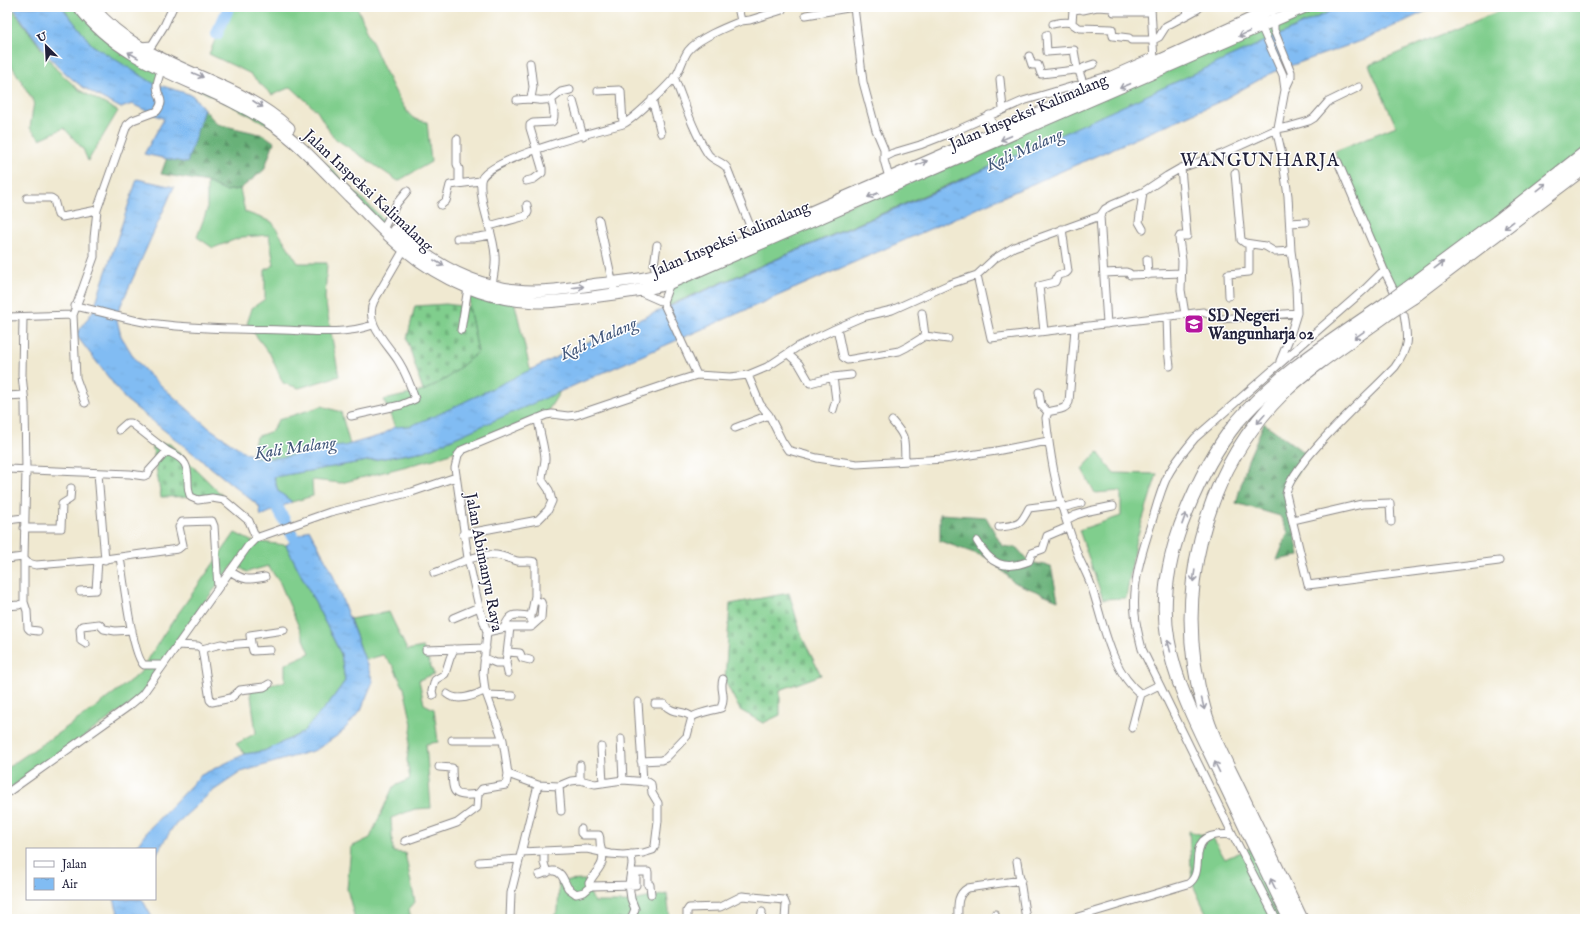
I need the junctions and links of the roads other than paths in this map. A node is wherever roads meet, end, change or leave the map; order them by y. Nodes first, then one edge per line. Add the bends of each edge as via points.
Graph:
1 (80, 7) edge
2 (93, 7) edge
3 (173, 7) edge
4 (738, 7) edge
5 (854, 7) edge
6 (1305, 7) edge
7 (1151, 9) edge
8 (1198, 9) dead end
9 (782, 10) dead end
10 (1261, 11) edge
11 (1275, 14) edge
12 (806, 15) dead end
13 (97, 20) junction
14 (741, 21) junction
15 (1072, 23) junction
16 (1053, 24) dead end
17 (1262, 30) junction
18 (1046, 35) dead end
19 (1153, 40) junction
20 (138, 47) junction
21 (1029, 56) dead end
22 (1154, 60) junction
23 (530, 63) dead end
24 (1094, 64) dead end
25 (167, 69) junction
26 (1079, 72) junction
27 (674, 77) junction
28 (1000, 79) dead end
29 (1083, 84) junction
30 (1359, 86) dead end
31 (570, 90) dead end
32 (1285, 90) junction
33 (598, 91) dead end
34 (1059, 91) junction
35 (531, 98) junction
36 (652, 99) junction
37 (517, 100) dead end
38 (551, 100) junction
39 (573, 101) dead end
40 (1063, 102) junction
41 (1003, 109) junction
42 (990, 115) junction
43 (623, 124) junction
44 (1277, 129) junction
45 (996, 131) junction
46 (661, 133) dead end
47 (583, 136) junction
48 (457, 138) dead end
49 (536, 150) junction
50 (1585, 153) edge
51 (885, 157) junction
52 (1338, 162) dead end
53 (1585, 167) edge
54 (1181, 168) junction
55 (1235, 173) dead end
56 (526, 181) dead end
57 (480, 182) junction
58 (891, 182) junction
59 (459, 183) junction
60 (407, 191) dead end
61 (1144, 192) junction
62 (27, 198) dead end
63 (441, 205) dead end
64 (527, 205) dead end
65 (97, 210) junction
66 (1100, 216) junction
67 (599, 220) dead end
68 (1306, 222) dead end
69 (1290, 223) junction
70 (385, 226) junction
71 (489, 226) junction
72 (1062, 229) junction
73 (779, 230) junction
74 (1143, 230) dead end
75 (762, 233) junction
76 (490, 235) junction
77 (457, 238) dead end
78 (656, 244) dead end
79 (1249, 244) junction
80 (406, 246) junction
81 (1291, 251) junction
82 (1147, 259) dead end
83 (1384, 270) junction
84 (1104, 273) junction
85 (1181, 273) junction
86 (977, 274) junction
87 (1148, 275) junction
88 (613, 282) junction
89 (662, 282) junction
90 (468, 288) junction
91 (491, 290) junction
92 (552, 290) junction
93 (638, 291) junction
94 (1395, 293) dead end
95 (1410, 293) junction
96 (615, 294) junction
97 (1229, 296) dead end
98 (553, 301) junction
99 (664, 305) junction
100 (77, 306) junction
101 (1388, 308) junction
102 (922, 313) dead end
103 (1297, 313) junction
104 (1186, 314) junction
105 (73, 315) junction
106 (1404, 315) dead end
107 (1167, 316) junction
108 (7, 317) edge
109 (23, 317) junction
110 (1107, 324) junction
111 (373, 325) junction
112 (837, 328) junction
113 (1075, 328) junction
114 (461, 330) dead end
115 (1044, 331) junction
116 (925, 336) junction
117 (948, 339) dead end
118 (1289, 339) junction
119 (1300, 346) junction
120 (788, 354) junction
121 (1279, 364) junction
122 (1170, 366) dead end
123 (748, 375) junction
124 (851, 375) dead end
125 (697, 376) junction
126 (833, 377) junction
127 (1039, 392) dead end
128 (24, 395) junction
129 (7, 396) edge
130 (85, 403) dead end
131 (833, 410) dead end
132 (1048, 412) junction
133 (769, 415) junction
134 (351, 416) dead end
135 (538, 418) junction
136 (892, 421) dead end
137 (735, 428) dead end
138 (119, 430) dead end
139 (1048, 441) junction
140 (167, 451) junction
141 (905, 460) junction
142 (7, 469) edge
143 (26, 470) junction
144 (98, 472) junction
145 (456, 477) junction
146 (71, 488) dead end
147 (1081, 503) dead end
148 (1062, 506) junction
149 (1113, 506) dead end
150 (24, 518) junction
151 (7, 520) edge
152 (1293, 520) junction
153 (1391, 522) dead end
154 (1067, 523) junction
155 (999, 527) dead end
156 (24, 528) junction
157 (463, 534) junction
158 (259, 536) junction
159 (977, 541) dead end
160 (120, 557) junction
161 (24, 558) junction
162 (468, 558) junction
163 (7, 559) edge
164 (102, 560) junction
165 (1499, 561) dead end
166 (230, 571) junction
167 (434, 573) dead end
168 (265, 577) dead end
169 (218, 588) junction
170 (80, 591) dead end
171 (534, 600) junction
172 (24, 602) junction
173 (7, 606) edge
174 (479, 607) junction
175 (531, 616) junction
176 (452, 618) dead end
177 (507, 628) junction
178 (532, 628) junction
179 (132, 630) junction
180 (284, 630) dead end
181 (38, 631) dead end
182 (487, 632) junction
183 (251, 642) junction
184 (86, 644) dead end
185 (177, 645) junction
186 (486, 648) junction
187 (202, 649) junction
188 (454, 649) junction
189 (270, 650) dead end
190 (426, 650) dead end
191 (508, 652) junction
192 (484, 658) junction
193 (530, 660) dead end
194 (506, 663) junction
195 (163, 665) junction
196 (508, 673) dead end
197 (723, 679) dead end
198 (269, 684) dead end
199 (1159, 685) junction
200 (486, 693) junction
201 (447, 694) dead end
202 (1141, 694) junction
203 (433, 695) dead end
204 (513, 696) dead end
205 (638, 702) dead end
206 (655, 704) dead end
207 (692, 717) junction
208 (1132, 728) dead end
209 (621, 739) dead end
210 (452, 740) dead end
211 (503, 740) junction
212 (601, 747) dead end
213 (641, 761) junction
214 (580, 765) dead end
215 (439, 766) dead end
216 (508, 774) junction
217 (580, 780) junction
218 (623, 780) junction
219 (643, 782) junction
220 (604, 783) junction
221 (538, 785) junction
222 (558, 786) junction
223 (7, 793) edge
224 (478, 794) junction
225 (561, 811) dead end
226 (581, 829) dead end
227 (1233, 835) junction
228 (405, 840) dead end
229 (544, 851) junction
230 (603, 852) junction
231 (631, 854) junction
232 (520, 856) junction
233 (1018, 861) dead end
234 (479, 862) dead end
235 (547, 873) junction
236 (539, 875) dead end
237 (1021, 880) junction
238 (629, 884) junction
239 (591, 886) junction
240 (651, 894) dead end
241 (1088, 917) edge
242 (510, 919) edge
243 (631, 919) edge
244 (687, 919) edge
245 (785, 919) edge
246 (958, 919) edge
247 (1026, 919) edge
248 (1071, 919) edge
249 (1276, 919) edge
250 (1290, 919) edge
251 (1301, 919) edge

1 - 13 main road, Jalan Inspeksi Kalimalang
2 - 13 main road, Jalan Inspeksi Kalimalang
3 - 20 street via 152,45
4 - 14 street
5 - 12 street
5 - 51 street via 864,82
6 - 11 main road, Jalan Inspeksi Kalimalang
7 - 15 street via 1114,12 1113,8 1097,7 1073,10
7 - 19 street
8 - 19 street via 1188,12 1166,26 1159,37
9 - 14 street
10 - 11 main road, Jalan Inspeksi Kalimalang
10 - 22 main road, Jalan Inspeksi Kalimalang
11 - 17 main road, Jalan Inspeksi Kalimalang
11 - 32 street via 1291,72
13 - 20 main road, Jalan Inspeksi Kalimalang
25 -> 13 main road, Jalan Inspeksi Kalimalang via 119,46
14 - 27 street via 715,32 688,51
15 - 16 street
15 - 19 street via 1080,28 1112,29 1113,36 1119,38
17 - 32 street via 1283,75
17 -> 58 main road, Jalan Inspeksi Kalimalang
18 - 26 street via 1047,52 1074,50
19 - 22 street
20 - 25 main road, Jalan Inspeksi Kalimalang
21 - 26 street via 1032,65 1038,65 1041,74 1075,70
22 - 29 street
22 - 40 main road, Jalan Inspeksi Kalimalang
23 - 35 street via 533,87
24 - 26 street
25 - 65 street via 157,87 162,100 157,111 126,125
25 - 70 main road, Jalan Inspeksi Kalimalang via 220,90 278,128
26 - 29 street
27 - 36 street
27 - 75 street via 708,154 725,165 750,226
28 - 41 street
29 - 34 street
30 - 44 street via 1328,102 1309,121
31 - 38 street via 561,92
32 - 44 street
33 - 43 street via 621,91
34 - 40 street
34 - 41 street
35 - 37 street
35 - 38 street
36 - 43 street via 631,120
36 - 46 street
38 - 49 street via 554,121 530,125
39 - 47 street
40 - 45 main road, Jalan Inspeksi Kalimalang
41 - 42 street
42 - 45 street
42 - 51 street
43 - 47 street
44 - 54 street via 1222,154
44 - 69 street
58 -> 45 main road, Jalan Inspeksi Kalimalang
47 - 49 street
48 - 59 street
49 - 56 street via 542,174
49 - 57 street via 495,166 481,177
95 -> 50 highway
51 - 58 street
52 - 83 street
53 -> 95 highway
54 - 61 street
54 - 85 street via 1187,236 1179,237
55 - 79 street via 1241,240
57 - 59 street
57 - 71 street
58 - 73 main road, Jalan Inspeksi Kalimalang
59 - 63 street via 449,186 446,201
60 - 70 street via 397,203
61 - 66 street via 1112,205
61 - 74 street via 1139,222
62 - 65 street via 51,198 54,200 58,215 62,217
64 - 71 street via 526,216
65 - 100 street via 94,257
66 - 72 street
66 - 84 street
67 - 88 street
68 - 69 street
69 - 81 street
70 - 80 main road, Jalan Inspeksi Kalimalang
71 - 76 street
72 - 86 street via 1006,251
72 - 115 street via 1068,271 1058,275 1055,282 1039,286
73 - 75 main road, Jalan Inspeksi Kalimalang
73 - 89 main road, Jalan Inspeksi Kalimalang
75 - 89 main road, Jalan Inspeksi Kalimalang via 682,268
76 - 77 street
76 - 91 street via 495,256
78 - 89 street via 654,260
79 - 81 street via 1265,246 1275,252
79 - 97 street via 1249,272 1228,274
80 - 90 main road, Jalan Inspeksi Kalimalang via 429,267
80 -> 91 main road, Jalan Inspeksi Kalimalang
80 - 111 street via 371,306
81 - 103 street
82 - 87 street
83 - 94 street
83 - 119 street
84 - 87 street
84 - 110 street
85 - 87 street
85 - 104 street via 1181,290
86 - 112 street, Jalan Abimanyu Raya via 892,310 862,317
86 - 115 street via 991,338
88 - 89 main road, Jalan Inspeksi Kalimalang
92 -> 88 main road, Jalan Inspeksi Kalimalang
88 - 96 street
89 - 93 main road, Jalan Inspeksi Kalimalang
89 - 99 street
90 - 91 main road, Jalan Inspeksi Kalimalang
90 - 114 street
91 - 92 main road, Jalan Inspeksi Kalimalang
91 - 98 main road, Jalan Inspeksi Kalimalang via 517,301
92 - 98 main road
93 - 96 main road, Jalan Inspeksi Kalimalang
93 - 99 street
95 - 101 highway, bridge
96 - 98 main road, Jalan Inspeksi Kalimalang
99 - 125 street
100 - 105 street
100 - 111 street via 124,319 210,328 326,332
250 -> 101 highway via 1189,707 1176,670 1168,642 1164,613 1169,571 1173,549 1192,495 1210,461 1237,422 1302,362
101 -> 251 highway via 1308,370 1284,392 1239,448 1212,503 1203,530 1190,603 1190,634 1204,711 1217,745
102 - 116 street
103 - 104 street via 1221,319 1203,312
103 - 118 street
104 - 107 street
105 - 109 street
105 - 130 street via 76,378
106 - 152 street via 1406,348 1402,359 1323,439 1299,467 1287,488 1286,494
107 - 110 street
107 - 122 street
108 - 109 street
109 - 128 street
110 - 113 street
111 - 134 street via 399,363 415,399 401,405
112 - 116 street via 843,357 847,360 899,351
112 - 120 street, Jalan Abimanyu Raya
113 - 115 street
113 - 132 street via 1069,402 1064,409
116 - 117 street
118 - 119 street
118 - 121 street
119 - 121 street
120 - 123 street, Jalan Abimanyu Raya
120 - 126 street via 799,364 810,383
121 - 199 street via 1194,438 1168,476 1158,502 1142,554 1134,613 1142,649
123 - 125 street, Jalan Abimanyu Raya
123 - 133 street via 760,404
124 - 126 street
125 - 135 street, Jalan Abimanyu Raya via 576,415 552,414
126 - 131 street via 836,400
127 - 132 street via 1041,405
128 - 129 street
128 - 143 street
132 - 139 street
133 - 137 street
133 - 141 street via 788,450 816,458 857,464
135 - 145 street, Jalan Abimanyu Raya via 462,450 456,462
135 - 157 street via 545,460 542,480 549,490 552,501 548,510 538,520
136 - 141 street via 904,437
138 - 140 street via 131,423
139 - 141 street via 968,456
139 - 148 street
140 - 144 street via 144,476
140 - 158 street via 179,456 186,465 191,498 224,500 249,522
142 - 143 street
143 - 144 street
143 - 150 street
144 - 164 street
145 - 157 street, Jalan Abimanyu Raya
145 - 158 street via 412,492 330,512
146 - 156 street via 70,499 62,504 60,529
147 - 148 street
148 - 154 street
148 - 155 street via 1029,508 1020,523
149 - 154 street via 1076,514
150 - 151 street
150 - 156 street
152 - 153 street via 1362,504 1390,503
152 - 165 street via 1308,585
154 - 159 street via 1047,536 1043,549 1032,553 1029,561 1020,565 1001,565 990,559
154 - 202 street via 1089,579 1113,658 1134,689
156 - 161 street
157 - 162 street, Jalan Abimanyu Raya
158 - 166 street via 248,546
160 - 164 street
160 - 169 street via 178,549 183,545 179,527 182,522 212,521
160 - 179 street
161 - 163 street
161 - 164 street via 28,563 36,565
161 - 172 street
162 - 167 street
162 - 171 street via 495,555 517,561 535,562
162 - 174 street, Jalan Abimanyu Raya
164 - 170 street via 96,590
166 - 168 street via 248,580
166 - 169 street
169 - 185 street
171 - 175 street
171 - 178 street via 541,602 542,605 541,618
172 - 173 street via 19,606
172 - 181 street via 28,628
174 - 176 street
174 - 182 street, Jalan Abimanyu Raya
175 - 177 street via 515,614 510,617
175 - 178 street
177 - 178 street
177 - 182 street
177 - 191 street
179 - 184 street via 115,631 99,624 82,626 81,641
179 - 195 street via 141,663 149,666
180 - 183 street via 250,635
182 - 186 street, Jalan Abimanyu Raya
183 - 187 street via 221,644
183 - 189 street via 253,651
185 - 187 street via 198,646
185 - 195 street
186 - 188 street
186 - 192 street, Jalan Abimanyu Raya
187 - 198 street via 211,701 231,698 240,690
188 - 190 street
188 - 203 street via 445,674 435,680
191 - 193 street via 520,653 522,658
191 - 194 street
192 - 194 street via 496,663
192 - 200 street, Jalan Abimanyu Raya
194 - 196 street
195 - 223 street via 138,699
197 - 207 street via 721,683 724,697 721,708 698,713
199 - 202 street
199 - 227 street
200 - 201 street via 455,698
200 - 204 street
200 - 211 street, Jalan Abimanyu Raya
202 - 208 street
205 - 213 street
206 - 207 street via 664,704 674,712 687,713
207 - 213 street via 688,734 670,755 661,760
209 - 218 street
210 - 211 street
211 - 216 street, Jalan Abimanyu Raya
212 - 220 street
213 - 219 street
214 - 217 street
215 - 224 street via 452,768 453,789 457,794
216 - 221 street
216 - 224 street via 506,784 482,789
217 - 220 street via 595,784
217 - 222 street
218 - 219 street
218 - 220 street
219 - 231 street via 651,784 652,793 658,803 655,846 652,850
221 - 222 street
221 - 232 street
222 - 225 street
224 - 228 street via 477,808 457,823
226 - 230 street via 583,835 599,835
227 - 241 street via 1213,836 1201,843 1197,852 1195,874 1188,884
227 - 249 street
229 - 230 street via 587,849
229 - 232 street
229 - 235 street
230 - 231 street
230 - 239 street via 601,866 591,880
231 - 238 street
232 - 234 street
232 - 242 street via 511,893
233 - 237 street
235 - 236 street
235 - 239 street via 558,872 568,888 576,894
237 - 246 street via 968,888 963,891 959,895
237 - 247 street
238 - 239 street
238 - 240 street via 636,885 636,872 648,872
238 - 243 street via 635,909
241 - 248 street
244 - 245 street via 689,908 720,907 742,896 784,900

